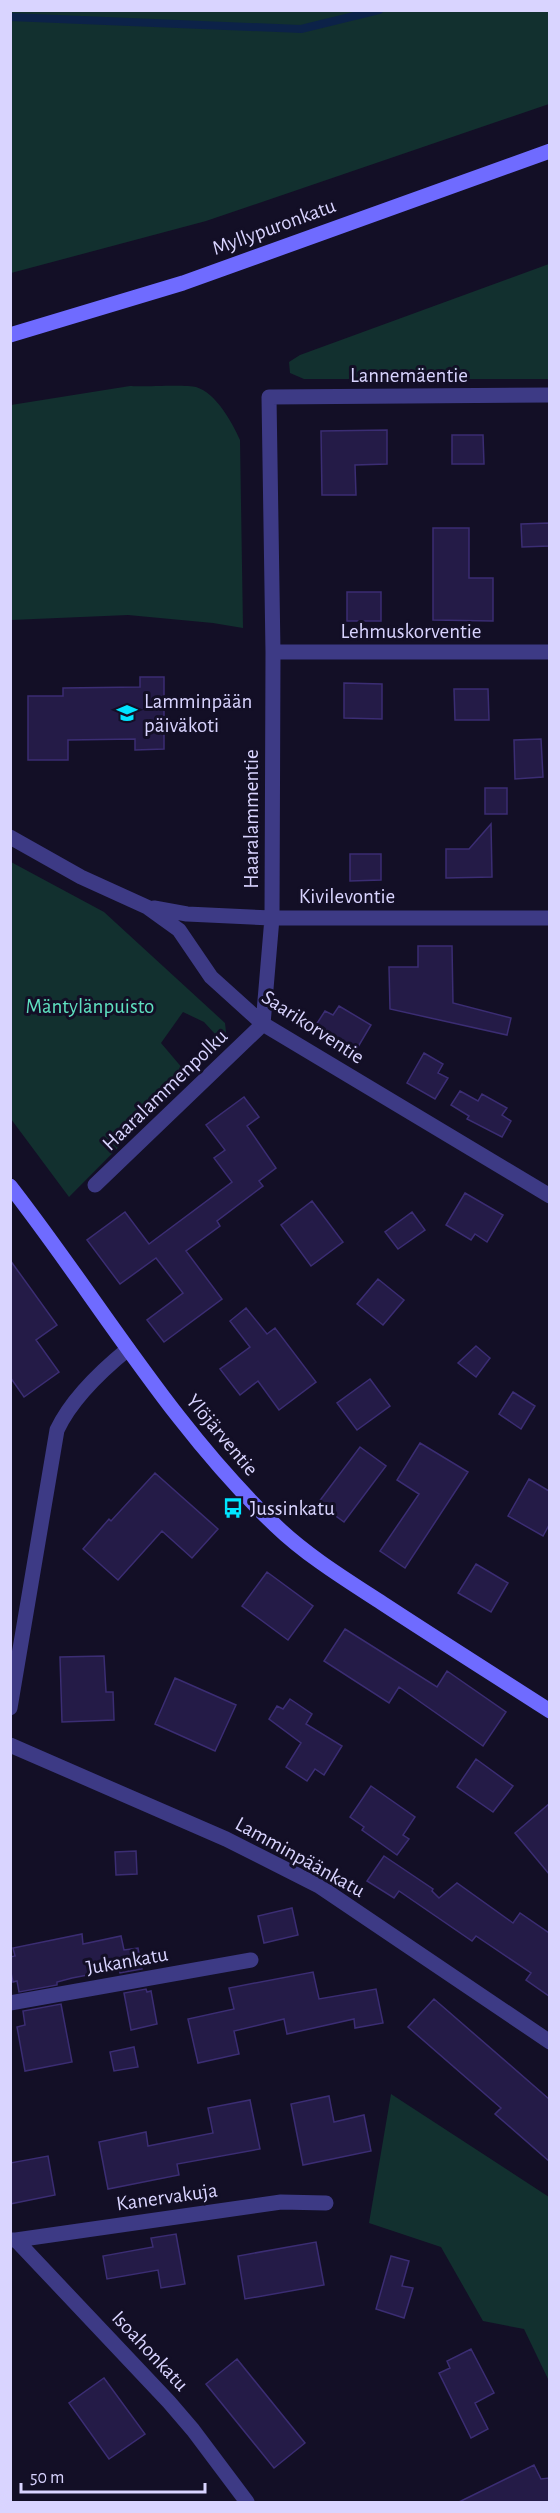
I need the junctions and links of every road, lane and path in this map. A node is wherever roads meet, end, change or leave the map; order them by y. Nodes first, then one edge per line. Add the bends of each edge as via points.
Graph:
1 (549, 151) edge
2 (10, 335) edge
3 (549, 394) edge
4 (268, 397) joint
5 (273, 652) junction
6 (549, 652) edge
7 (10, 837) edge
8 (147, 907) junction
9 (272, 918) junction
10 (549, 918) edge
11 (263, 1024) junction
12 (95, 1185) dead end
13 (10, 1186) edge
14 (549, 1196) edge
15 (128, 1349) junction
16 (14, 1665) edge
17 (10, 1708) edge
18 (549, 1711) edge
19 (10, 1745) edge
20 (251, 1960) dead end
21 (10, 2003) edge
22 (549, 2042) edge
23 (326, 2203) dead end
24 (13, 2240) edge
25 (247, 2502) edge

1 - 2 main road, Myllypuronkatu via 183,283
3 - 4 street, Lannemäentie
4 - 5 street, Haaralammentie
5 - 6 street, Lehmuskorventie
5 - 9 street, Haaralammentie
7 - 8 street, Saarikorventie via 81,877
8 - 9 street, Kivilevontie via 187,915
8 - 11 street, Saarikorventie via 179,930 211,977
9 - 10 street, Kivilevontie
9 - 11 street, Haaralammentie
11 - 12 street, Haaralammenpolku
11 - 14 street, Saarikorventie
13 - 15 main road, Ylöjärventie
15 - 16 street via 99,1373 57,1430
15 - 18 main road, Ylöjärventie via 211,1458 276,1527 356,1586
16 - 17 street
19 - 22 street, Lamminpäänkatu via 226,1839 319,1886
20 - 21 street, Jukankatu
23 - 24 street, Kanervakuja via 281,2202
24 - 25 street, Isoahonkatu via 156,2388

